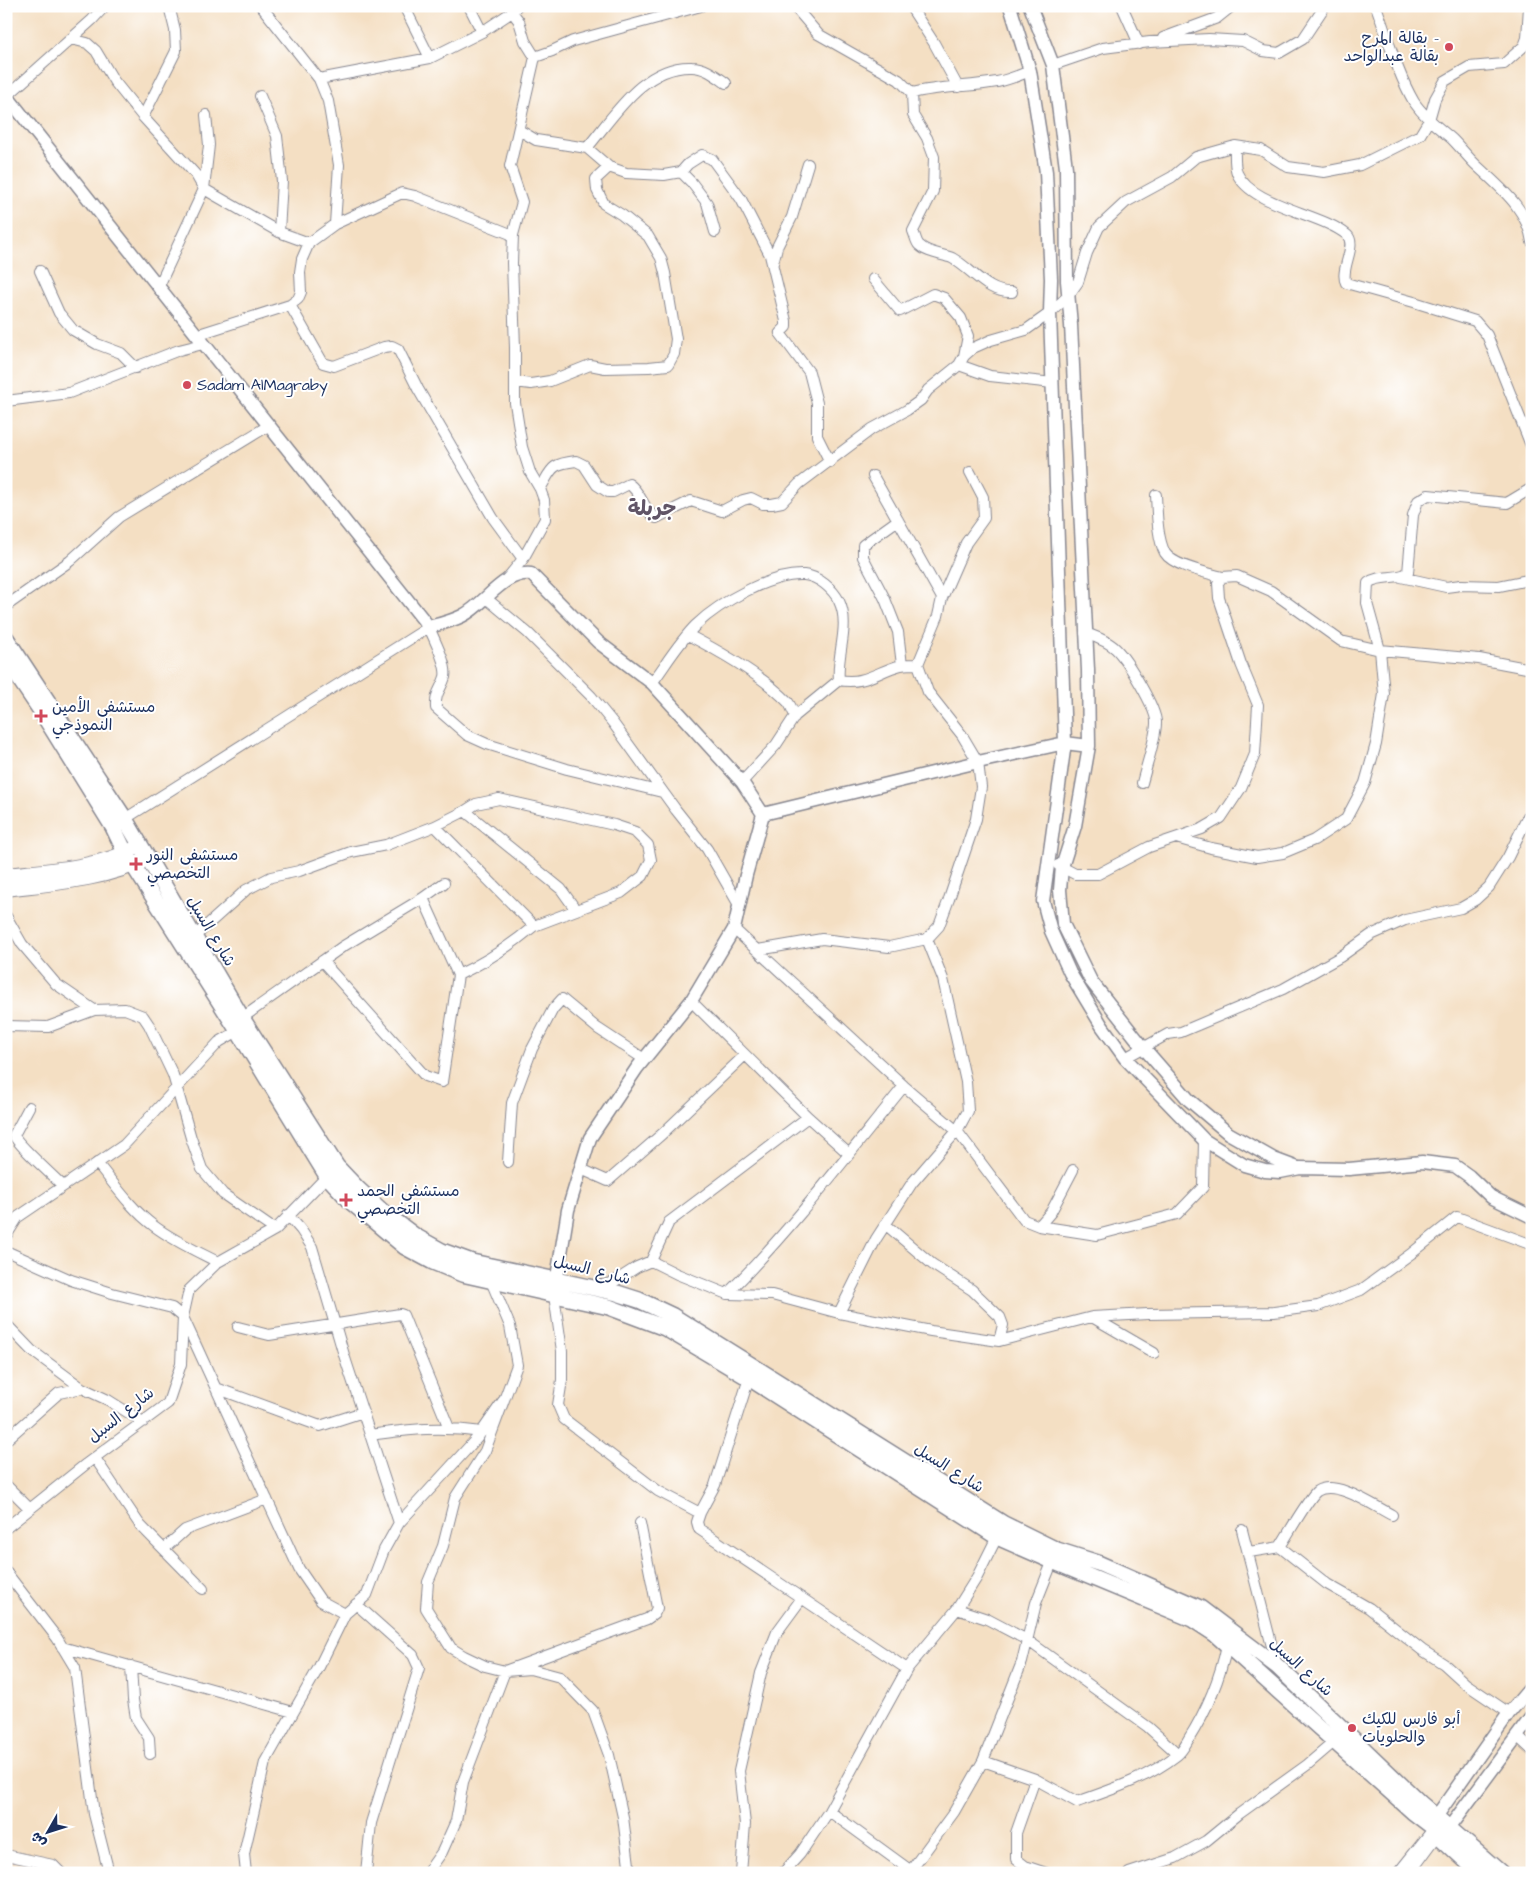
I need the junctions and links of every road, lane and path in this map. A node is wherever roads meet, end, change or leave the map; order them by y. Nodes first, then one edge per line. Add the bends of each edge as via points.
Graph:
1 (105, 6) edge
2 (261, 6) edge
3 (404, 6) edge
4 (469, 6) edge
5 (701, 6) edge
6 (794, 6) edge
7 (910, 6) edge
8 (1010, 6) edge
9 (1030, 6) edge
10 (1232, 6) edge
11 (1325, 6) edge
12 (1376, 6) edge
13 (1529, 6) edge
14 (1123, 7) edge
15 (514, 9) edge
16 (170, 10) dead end
17 (482, 32) junction
18 (71, 38) junction
19 (1150, 42) junction
20 (1529, 42) edge
21 (1139, 44) junction
22 (535, 56) junction
23 (430, 58) junction
24 (1053, 65) junction
25 (1030, 71) junction
26 (319, 79) junction
27 (726, 83) dead end
28 (958, 87) junction
29 (912, 93) junction
30 (7, 96) edge
31 (260, 96) dead end
32 (206, 115) dead end
33 (144, 117) junction
34 (1429, 120) junction
35 (518, 130) junction
36 (1235, 146) junction
37 (587, 148) junction
38 (808, 164) dead end
39 (608, 167) junction
40 (682, 172) junction
41 (204, 189) junction
42 (335, 224) junction
43 (278, 232) junction
44 (715, 232) dead end
45 (513, 236) junction
46 (1532, 242) edge
47 (309, 243) junction
48 (773, 263) junction
49 (40, 271) dead end
50 (873, 280) dead end
51 (158, 288) junction
52 (1012, 292) dead end
53 (1068, 296) junction
54 (290, 305) junction
55 (1050, 313) junction
56 (199, 340) junction
57 (962, 360) junction
58 (136, 368) junction
59 (515, 382) junction
60 (1053, 383) junction
61 (6, 401) edge
62 (268, 426) junction
63 (1532, 448) edge
64 (830, 462) junction
65 (970, 472) dead end
66 (873, 476) dead end
67 (1532, 488) edge
68 (540, 489) junction
69 (1156, 495) dead end
70 (898, 520) junction
71 (522, 559) junction
72 (1401, 576) junction
73 (1222, 577) junction
74 (1528, 580) dead end
75 (503, 583) junction
76 (486, 598) junction
77 (942, 598) junction
78 (6, 606) edge
79 (429, 627) junction
80 (1085, 633) junction
81 (688, 634) junction
82 (6, 638) edge
83 (1380, 650) junction
84 (6, 659) edge
85 (918, 664) junction
86 (902, 665) junction
87 (1532, 669) edge
88 (839, 680) junction
89 (652, 683) junction
90 (795, 716) junction
91 (1065, 743) junction
92 (1089, 746) junction
93 (978, 762) junction
94 (742, 782) junction
95 (1142, 783) dead end
96 (662, 792) junction
97 (1532, 808) edge
98 (465, 811) junction
99 (763, 814) junction
100 (119, 823) junction
101 (435, 826) junction
102 (1176, 838) junction
103 (137, 856) junction
104 (1048, 860) junction
105 (1062, 867) junction
106 (6, 876) edge
107 (444, 883) dead end
108 (6, 888) edge
109 (423, 898) junction
110 (739, 905) junction
111 (576, 910) junction
112 (6, 916) edge
113 (534, 926) junction
114 (734, 929) junction
115 (195, 936) junction
116 (927, 939) junction
117 (758, 950) junction
118 (322, 961) junction
119 (458, 975) junction
120 (691, 1001) junction
121 (94, 1010) junction
122 (240, 1024) junction
123 (6, 1026) edge
124 (1142, 1047) junction
125 (745, 1055) junction
126 (1126, 1058) junction
127 (644, 1059) junction
128 (904, 1086) junction
129 (176, 1087) junction
130 (29, 1107) dead end
131 (808, 1117) junction
132 (957, 1131) junction
133 (1204, 1140) junction
134 (849, 1154) junction
135 (508, 1162) dead end
136 (97, 1163) junction
137 (1300, 1168) junction
138 (581, 1169) junction
139 (1073, 1170) dead end
140 (332, 1172) junction
141 (63, 1186) junction
142 (288, 1215) junction
143 (1532, 1216) edge
144 (885, 1224) junction
145 (1038, 1226) junction
146 (275, 1230) junction
147 (6, 1236) edge
148 (1532, 1242) edge
149 (6, 1251) edge
150 (651, 1261) junction
151 (218, 1262) junction
152 (557, 1279) junction
153 (492, 1281) junction
154 (590, 1288) junction
155 (726, 1294) junction
156 (554, 1295) junction
157 (839, 1313) junction
158 (1092, 1317) junction
159 (183, 1318) junction
160 (335, 1323) junction
161 (6, 1324) edge
162 (238, 1327) dead end
163 (999, 1341) junction
164 (1154, 1353) dead end
165 (749, 1378) junction
166 (82, 1388) junction
167 (216, 1388) junction
168 (503, 1401) junction
169 (363, 1412) junction
170 (143, 1422) junction
171 (448, 1428) junction
172 (482, 1432) junction
173 (370, 1435) junction
174 (7, 1438) edge
175 (95, 1458) junction
176 (6, 1485) edge
177 (267, 1499) junction
178 (30, 1509) junction
179 (700, 1513) junction
180 (1392, 1516) dead end
181 (399, 1523) junction
182 (640, 1524) dead end
183 (6, 1528) edge
184 (1001, 1530) junction
185 (1242, 1530) dead end
186 (1280, 1547) junction
187 (164, 1549) junction
188 (1249, 1552) junction
189 (1055, 1556) junction
190 (6, 1572) edge
191 (203, 1589) dead end
192 (802, 1598) junction
193 (356, 1604) junction
194 (957, 1609) junction
195 (345, 1614) junction
196 (1027, 1640) junction
197 (1227, 1645) junction
198 (62, 1647) junction
199 (131, 1666) junction
200 (1278, 1667) junction
201 (907, 1669) junction
202 (505, 1672) junction
203 (1532, 1686) edge
204 (293, 1712) junction
205 (1509, 1713) junction
206 (1532, 1716) edge
207 (1517, 1736) junction
208 (1334, 1742) junction
209 (1532, 1750) edge
210 (150, 1754) dead end
211 (1178, 1754) junction
212 (983, 1762) junction
213 (1035, 1779) junction
214 (829, 1811) junction
215 (1439, 1827) junction
216 (6, 1855) edge
217 (911, 1872) edge
218 (61, 1873) edge
219 (109, 1873) edge
220 (246, 1873) edge
221 (366, 1873) edge
222 (427, 1873) edge
223 (630, 1873) edge
224 (741, 1873) edge
225 (783, 1873) edge
226 (1046, 1873) edge
227 (1129, 1873) edge
228 (1398, 1873) edge
229 (1410, 1873) edge
230 (1479, 1873) edge
231 (1501, 1873) edge

1 - 18 street
2 - 26 street
3 - 23 street
4 - 17 street
5 - 22 street via 573,41
6 - 29 street via 818,34 899,80
7 - 28 street
8 - 25 street
9 - 24 street
10 - 19 street via 1217,18
11 - 19 street via 1303,39 1279,52 1263,52 1243,41 1209,38
12 - 34 street via 1415,102
13 - 20 street
14 - 21 street
15 - 17 street
15 - 22 street via 525,41
16 - 33 street via 176,51
17 - 23 street
18 - 30 street
18 - 33 street via 87,43 96,51 114,81
19 - 21 street
20 - 34 street via 1504,64 1469,67 1445,80
21 - 24 street via 1103,48
22 - 35 street
23 - 26 street
24 - 53 street via 1066,168
25 - 28 street via 998,82
25 - 55 street via 1046,172
26 - 42 street via 328,101 339,164
27 - 37 street via 710,72 692,67 668,71 646,81 629,96
28 - 29 street via 931,88
29 - 52 street via 913,115 934,157 933,191 914,230 918,244 954,260 983,283 1003,293
30 - 51 street
31 - 43 street via 276,136 282,182
32 - 41 street via 209,145
33 - 41 street via 196,175
34 - 36 street via 1420,135 1398,147 1360,165 1324,172 1288,167 1261,150
34 - 46 street via 1517,204 1530,230
35 - 37 street via 536,140
35 - 45 street via 510,166 522,202
36 - 53 street via 1196,157 1172,177 1126,202 1099,226 1078,282
36 - 63 street via 1237,172 1246,186 1269,200 1347,235 1350,245 1344,276 1346,283 1475,321 1488,335
37 - 39 street
38 - 48 street
39 - 40 street via 626,174
39 - 59 street via 596,179 604,204 648,236 662,258 676,338 674,354 668,365 605,368 590,365 550,380 531,384
40 - 44 street via 707,203
40 - 48 street via 702,155 712,159 741,199
41 - 43 street
41 - 51 street
42 - 45 street via 402,193
42 - 47 street
43 - 47 street
45 - 59 street
47 - 54 street via 302,259 301,292
48 - 64 street via 786,321 786,327 780,334 809,372 817,402 817,436
49 - 58 street via 59,313 73,330 120,353
50 - 57 street via 900,311 933,294 944,298 961,318 968,336
51 - 56 street
53 - 55 street
53 - 80 street
54 - 56 street
54 - 71 street via 323,363 334,366 384,347 392,346 398,350 493,518
55 - 57 street via 1026,330 973,348
55 - 60 street
56 - 58 street
56 - 62 street
57 - 60 street via 990,376
57 - 64 street via 921,400 872,429
58 - 61 street via 69,394
59 - 68 street via 522,447
60 - 91 street
62 - 78 street via 119,517 70,561
62 - 79 street
64 - 68 street via 782,502 763,504 751,498 722,511 691,501 656,518 650,515 629,484 608,492 597,485 584,465 576,461 555,466
65 - 77 street via 983,498 984,518 966,543
66 - 70 street
67 - 72 street via 1508,503 1428,495 1418,501 1413,515 1408,573
68 - 71 street via 545,519
69 - 73 street via 1165,553 1173,560
70 - 77 street
70 - 86 street via 863,545 863,557 898,632
71 - 75 street
72 - 74 street via 1446,587 1461,584 1499,586
72 - 83 street via 1374,578 1368,583 1367,603
73 - 83 street via 1237,576 1271,590 1341,641
73 - 102 street via 1218,583 1219,598 1240,664 1258,705 1255,754 1241,788 1221,818
75 - 76 street
75 - 89 street via 523,573 531,574 598,642
76 - 79 street via 464,615
76 - 96 street via 528,633 591,696
77 - 85 street
79 - 96 street via 444,664 445,677 436,708 467,735 566,769
79 - 100 street
80 - 92 street
80 - 95 street via 1116,649 1149,701 1156,722
81 - 88 street via 727,600 747,590 784,576 811,576 830,589 844,617
81 - 89 street
81 - 90 street via 760,679 789,703
82 - 100 main road, شارع السبل
83 - 87 street via 1479,659
83 - 102 street via 1384,694 1376,744 1364,783 1346,819 1306,844 1283,853 1257,857
84 - 100 main road, شارع السبل
85 - 86 street
85 - 93 street via 928,692 962,735
86 - 88 street via 866,680
88 - 90 street
89 - 94 street
90 - 94 street via 776,745
91 - 92 street
91 - 93 street
91 - 104 street
92 - 105 street via 1075,826
93 - 99 street
93 - 116 street via 981,786 976,819 939,926
94 - 99 street
96 - 110 street via 707,849
97 - 124 street via 1489,887 1461,908 1405,920 1371,935 1340,957 1283,989
98 - 101 street
98 - 111 street via 561,889
98 - 111 street via 476,804 499,798 635,832 648,845 650,860 643,876 621,894
99 - 110 street
100 - 103 main road, شارع السبل
101 - 113 street
101 - 115 street via 386,845 350,852 272,878 246,890
102 - 105 street via 1149,846 1098,874 1075,874
103 - 106 main road via 82,867
103 - 108 main road via 85,878
103 - 115 main road, شارع السبل
103 - 122 main road, شارع السبل
104 - 105 street
104 - 126 street via 1044,901 1051,931 1070,973
105 - 124 street via 1063,924 1091,981
107 - 109 street
109 - 118 street
109 - 119 street
110 - 114 street
111 - 113 street
112 - 121 street via 22,944 56,984
113 - 119 street via 483,964
114 - 117 street
114 - 120 street
115 - 122 main road, شارع السبل
116 - 117 street via 888,946 822,939
116 - 132 street via 943,978 966,1082 968,1111
117 - 128 street
118 - 119 street via 425,1076 442,1082
118 - 122 street
120 - 125 street
120 - 127 street
121 - 123 street via 48,1027
121 - 129 street via 125,1009 142,1016
122 - 129 street via 218,1042
122 - 140 main road, شارع السبل
124 - 126 street
124 - 137 street via 1189,1100 1228,1133 1274,1159
125 - 131 street
125 - 138 street via 608,1181
126 - 133 street
127 - 135 street via 597,1028 562,999 553,1009 532,1049 512,1103
127 - 138 street via 590,1138
128 - 132 street
128 - 134 street
129 - 136 street via 124,1145
129 - 146 street via 202,1169 223,1194
130 - 141 street via 14,1135 16,1140
131 - 134 street
131 - 150 street via 668,1222
132 - 144 street via 912,1183
132 - 145 street via 1024,1220
133 - 137 street via 1244,1165 1264,1171
133 - 145 street via 1203,1187 1177,1214 1097,1235
134 - 155 street
136 - 141 street
136 - 151 street via 127,1201 153,1225
137 - 143 street via 1349,1169 1422,1162 1455,1166 1491,1197
138 - 152 street via 568,1210
139 - 145 street via 1051,1212
140 - 142 street, شارع السبل
140 - 152 main road, شارع السبل via 357,1188 415,1236 442,1251 472,1262
140 - 153 main road, شارع السبل via 350,1201 405,1247 462,1274
141 - 147 street via 18,1217
142 - 146 street, شارع السبل
142 - 160 street via 312,1247
144 - 157 street
144 - 163 street via 932,1264 972,1290 1000,1317 1003,1325
146 - 151 street, شارع السبل
148 - 158 street via 1527,1243 1457,1217 1361,1290 1318,1306 1274,1312
149 - 159 street via 71,1280 172,1308
150 - 154 street via 612,1283
150 - 155 street
151 - 159 street, شارع السبل via 190,1290
152 - 154 main road, شارع السبل
152 - 156 street
153 - 156 main road, شارع السبل
153 - 168 street via 510,1326 516,1365
154 - 184 main road, شارع السبل via 632,1298 673,1316
155 - 157 street via 772,1295
156 - 165 main road, شارع السبل via 609,1307 665,1328
156 - 179 street via 562,1351 558,1405 564,1419 658,1491
157 - 163 street
158 - 163 street
158 - 164 street
159 - 167 street
159 - 170 street, شارع السبل via 181,1364 168,1404
160 - 162 street via 269,1335
160 - 169 street
160 - 171 street via 403,1315
161 - 166 street via 31,1350
165 - 179 street via 715,1486
165 - 184 main road, شارع السبل
166 - 170 street
166 - 174 street via 59,1393
167 - 169 street via 320,1426
167 - 177 street
168 - 172 street
168 - 202 street via 485,1451 455,1498 443,1546 428,1582 426,1608 451,1648 485,1666
169 - 173 street
170 - 175 street, شارع السبل
171 - 172 street
171 - 173 street
172 - 181 street
173 - 181 street
175 - 178 street, شارع السبل
175 - 187 street via 140,1525
176 - 178 street
177 - 187 street via 185,1530
177 - 195 street via 300,1569 321,1602
178 - 183 street, شارع السبل
179 - 192 street via 699,1529
180 - 186 street via 1345,1491 1326,1488 1315,1492
181 - 193 street via 384,1550 367,1595
182 - 202 street via 657,1608 654,1614
184 - 189 main road, شارع السبل
184 - 194 street
185 - 188 street
186 - 188 street
186 - 205 street via 1328,1584 1369,1608 1466,1684
187 - 191 street
188 - 200 street
189 - 196 street via 1036,1603
189 - 197 main road, شارع السبل via 1192,1618
189 - 200 main road, شارع السبل via 1098,1563 1200,1608
190 - 198 street
192 - 201 street
192 - 224 street via 777,1632 761,1673 739,1771 745,1824
193 - 195 street
193 - 221 street via 413,1656 419,1668 371,1823
194 - 196 street via 987,1619
194 - 201 street
195 - 204 street
196 - 211 street via 1148,1727
196 - 212 street via 1022,1662
197 - 208 main road, شارع السبل
197 - 211 street via 1222,1671 1201,1719
198 - 199 street
198 - 219 street via 75,1668 94,1814
199 - 204 street
199 - 210 street via 136,1718 149,1738
200 - 215 main road, شارع السبل
201 - 214 street
202 - 222 street via 463,1782 456,1821 442,1852
202 - 223 street via 530,1669 560,1677 593,1711 609,1755 623,1818
203 - 205 street
204 - 220 street via 266,1762 244,1854
205 - 215 street
206 - 207 street
207 - 209 street
207 - 215 street
208 - 215 main road, شارع السبل via 1412,1812
208 - 227 street via 1206,1841 1175,1858
211 - 213 street via 1142,1777 1077,1802
212 - 213 street
212 - 217 street via 954,1812
213 - 226 street via 1016,1834 1016,1859 1025,1866
214 - 217 street
214 - 225 street
215 - 228 street
215 - 229 street
215 - 230 main road, شارع السبل
215 - 231 main road, شارع السبل
216 - 218 street via 53,1865

